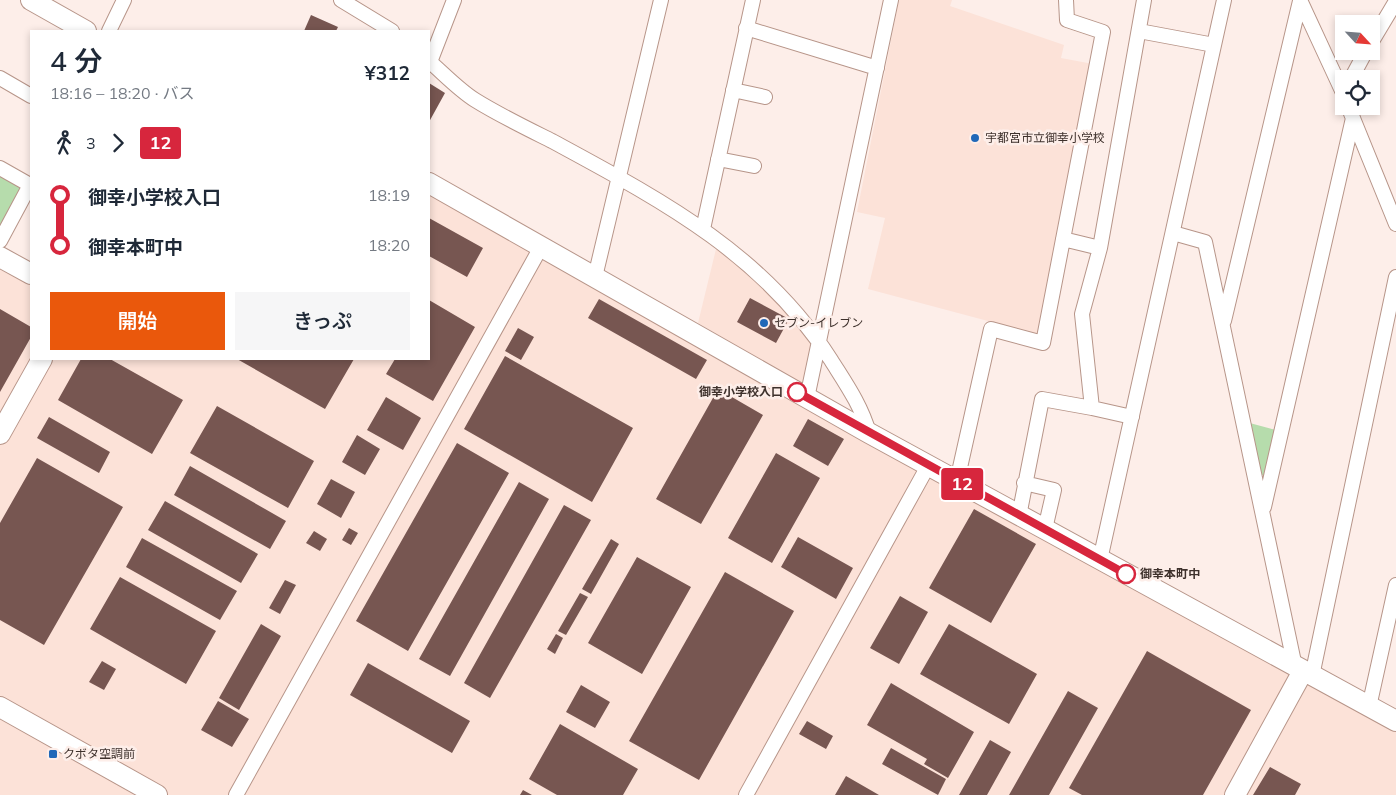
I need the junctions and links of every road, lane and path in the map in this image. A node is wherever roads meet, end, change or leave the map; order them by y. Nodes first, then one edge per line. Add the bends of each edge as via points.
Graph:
1 (31, 0) edge
2 (124, 0) edge
3 (341, 0) edge
4 (454, 0) edge
5 (661, 0) edge
6 (753, 0) edge
7 (891, 0) edge
8 (1066, 0) edge
9 (1144, 0) edge
10 (1224, 0) edge
11 (1300, 1) edge
12 (1392, 3) edge
13 (1383, 22) junction
14 (1380, 27) edge
15 (746, 28) junction
16 (1396, 29) edge
17 (84, 30) edge
18 (109, 30) edge
19 (390, 30) edge
20 (1139, 31) junction
21 (1214, 45) junction
22 (430, 60) edge
23 (430, 63) edge
24 (877, 68) junction
25 (1335, 76) edge
26 (0, 78) edge
27 (733, 90) junction
28 (30, 95) edge
29 (765, 97) dead end
30 (1350, 115) edge
31 (1352, 115) edge
32 (718, 159) junction
33 (754, 166) dead end
34 (0, 168) edge
35 (619, 177) junction
36 (430, 184) edge
37 (1396, 224) edge
38 (704, 229) junction
39 (1173, 233) junction
40 (1063, 239) junction
41 (0, 241) edge
42 (541, 247) junction
43 (1100, 248) junction
44 (0, 257) edge
45 (30, 273) edge
46 (595, 277) junction
47 (1396, 277) edge
48 (1223, 326) junction
49 (820, 342) junction
50 (41, 360) edge
51 (808, 398) junction
52 (1092, 408) junction
53 (1132, 417) junction
54 (869, 433) junction
55 (0, 434) edge
56 (928, 466) junction
57 (957, 481) junction
58 (1024, 484) junction
59 (1263, 511) junction
60 (1019, 516) junction
61 (1045, 529) junction
62 (1100, 560) junction
63 (1396, 585) edge
64 (1303, 671) junction
65 (0, 707) edge
66 (1369, 707) junction
67 (1396, 721) edge
68 (157, 795) edge
69 (236, 795) edge
70 (746, 795) edge
71 (1235, 795) edge

1 - 17 street
2 - 18 street
3 - 19 street
4 - 22 street
5 - 35 street
6 - 15 street
7 - 24 street
8 - 40 street via 1067,20 1103,32
9 - 20 street
10 - 21 street
11 - 25 street
11 - 48 street
12 - 13 street
13 - 14 street
13 - 16 street
15 - 24 street
15 - 27 street
20 - 21 street
20 - 43 street
21 - 39 street
23 - 35 street via 474,99
24 - 49 street
26 - 28 street
27 - 29 street
27 - 32 street
30 - 59 street
31 - 37 street
32 - 33 street
32 - 38 street
34 - 41 street via 30,185
35 - 38 street
35 - 46 street
36 - 42 street
38 - 49 street via 793,308
39 - 48 street via 1205,242
39 - 53 street
40 - 43 street
40 - 57 street via 1043,343 991,329
42 - 46 street
42 - 69 street
43 - 52 street via 1082,314
44 - 45 street
46 - 51 street
47 - 64 street
48 - 59 street
49 - 51 street
49 - 54 street via 863,410
50 - 55 street
51 - 54 street
52 - 53 street
52 - 58 street via 1042,399
53 - 62 street
54 - 56 street
56 - 57 street
56 - 70 street
57 - 60 street
58 - 60 street
58 - 61 street via 1054,490
59 - 64 street
60 - 61 street
61 - 62 street
62 - 64 street
63 - 66 street
64 - 66 street
64 - 71 street
65 - 68 street
66 - 67 street

